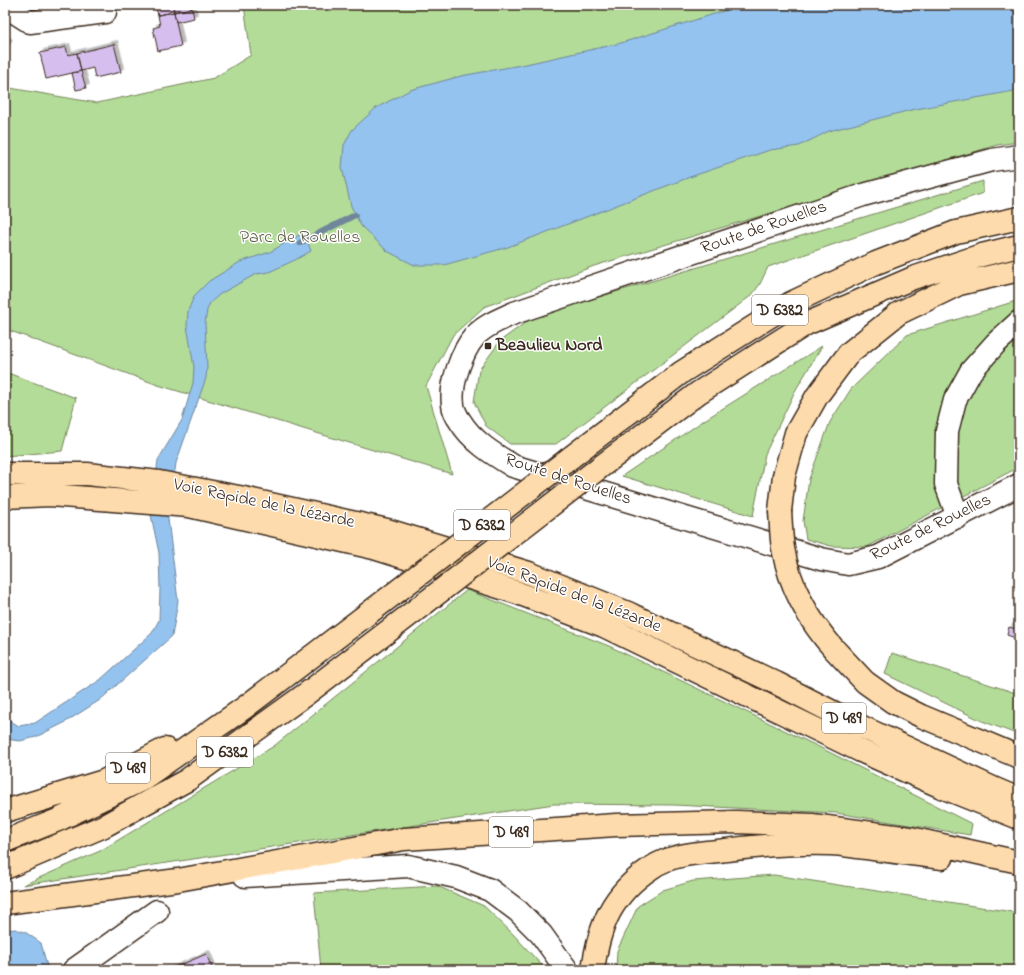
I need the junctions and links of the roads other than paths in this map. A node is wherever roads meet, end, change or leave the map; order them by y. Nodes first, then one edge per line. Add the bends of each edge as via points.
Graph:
1 (5, 6) edge
2 (105, 12) dead end
3 (1019, 156) edge
4 (1019, 218) edge
5 (1019, 246) edge
6 (1019, 270) edge
7 (1019, 322) edge
8 (5, 474) edge
9 (1019, 485) edge
10 (5, 497) edge
11 (958, 517) junction
12 (244, 708) junction
13 (1019, 757) edge
14 (1019, 799) edge
15 (5, 811) edge
16 (1019, 818) edge
17 (5, 841) edge
18 (1019, 862) edge
19 (5, 868) edge
20 (1019, 868) edge
21 (178, 880) junction
22 (5, 902) edge
23 (157, 911) dead end
24 (74, 970) edge
25 (566, 970) edge
26 (593, 970) edge

1 - 2 street via 30,22
3 - 11 street, Route de Rouelles via 992,160 863,194 514,313 494,322 476,336 465,351 457,369 453,404 459,420 468,433 488,451 512,466 821,559 848,564 878,557
4 - 12 highway, D 6382, bridge via 956,232 876,263 791,303 682,372
5 - 19 highway, D 6382, bridge via 982,255 913,278 806,324 698,393 306,694 187,780 104,826
6 - 13 highway, bridge via 959,284 899,313 849,353 817,396 796,433 784,476 780,511 783,548 793,582 820,634 865,682 893,702 921,716
7 - 11 street via 971,371 955,400 947,431 946,484
8 - 14 highway, Voie Rapide de la Lézarde / D 489 via 87,474 159,482 239,497 387,530 529,573 628,612 858,725
9 - 11 street, Route de Rouelles
10 - 16 highway, Voie Rapide de la Lézarde / D 489 via 50,495 189,506 374,548 518,593 604,626 861,751
12 - 15 highway, D 489 via 104,781
12 - 17 highway, D 6382 via 141,780 58,820
18 - 21 highway, D 489 via 910,838 812,825 737,822 616,825 404,839
20 - 26 highway via 832,844 731,849 670,858 651,867 615,902 605,921 596,949
21 - 22 highway, D 489
21 - 25 street via 408,866 490,890 518,910 541,934
23 - 24 street

